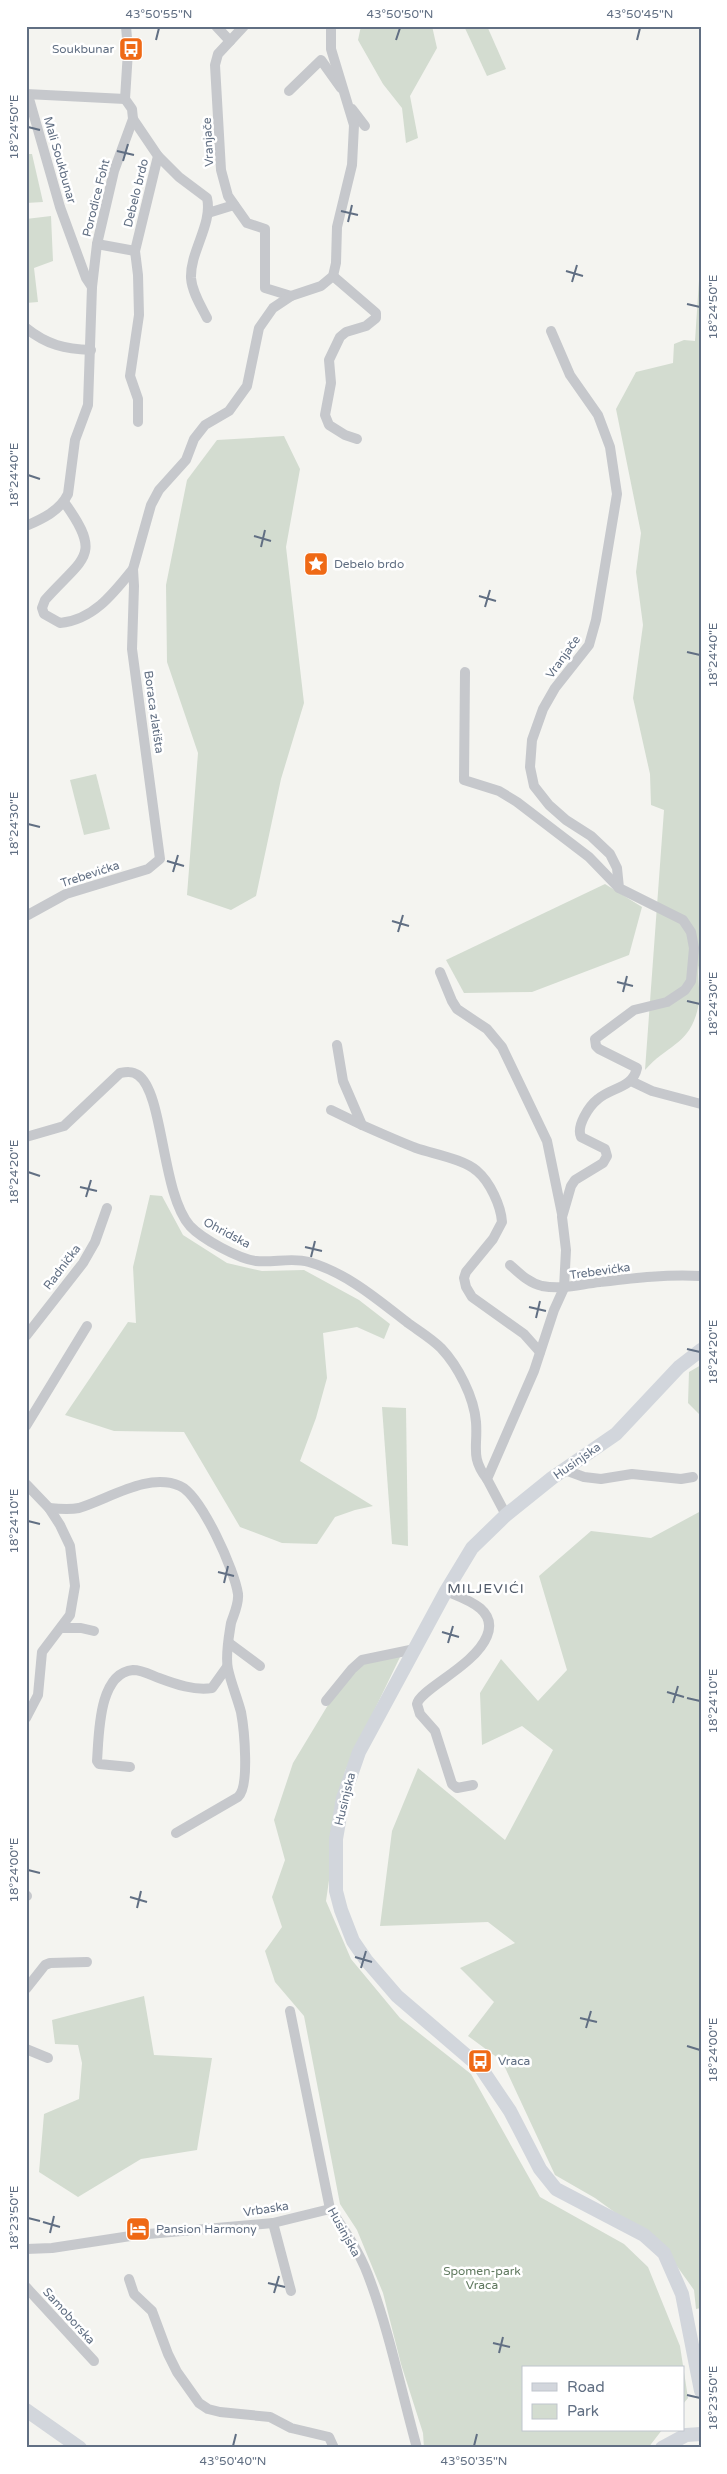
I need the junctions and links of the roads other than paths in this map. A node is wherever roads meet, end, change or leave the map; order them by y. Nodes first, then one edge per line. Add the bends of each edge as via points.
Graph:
1 (126, 26) edge
2 (216, 26) edge
3 (244, 26) edge
4 (331, 26) edge
5 (230, 41) junction
6 (289, 91) dead end
7 (27, 95) edge
8 (125, 99) junction
9 (348, 102) junction
10 (133, 119) junction
11 (365, 126) dead end
12 (158, 156) junction
13 (234, 205) junction
14 (208, 212) junction
15 (98, 244) junction
16 (135, 251) junction
17 (333, 276) junction
18 (92, 287) junction
19 (291, 296) junction
20 (206, 318) dead end
21 (26, 328) edge
22 (551, 331) dead end
23 (91, 350) junction
24 (138, 422) dead end
25 (357, 439) dead end
26 (64, 502) junction
27 (26, 526) edge
28 (133, 569) junction
29 (465, 672) dead end
30 (160, 859) joint
31 (619, 888) junction
32 (26, 916) edge
33 (696, 931) edge
34 (440, 972) dead end
35 (337, 1044) dead end
36 (631, 1081) junction
37 (701, 1104) edge
38 (331, 1110) dead end
39 (362, 1125) junction
40 (26, 1137) edge
41 (107, 1208) dead end
42 (562, 1218) junction
43 (510, 1265) dead end
44 (701, 1276) edge
45 (564, 1288) junction
46 (87, 1326) dead end
47 (26, 1336) edge
48 (701, 1350) edge
49 (540, 1352) junction
50 (26, 1426) edge
51 (565, 1470) junction
52 (693, 1477) dead end
53 (487, 1479) junction
54 (26, 1484) edge
55 (49, 1508) junction
56 (506, 1515) junction
57 (446, 1591) junction
58 (61, 1628) junction
59 (94, 1631) dead end
60 (229, 1643) junction
61 (415, 1649) junction
62 (260, 1666) dead end
63 (227, 1667) junction
64 (326, 1701) dead end
65 (26, 1718) edge
66 (130, 1767) dead end
67 (473, 1785) dead end
68 (176, 1833) dead end
69 (87, 1962) dead end
70 (26, 1989) edge
71 (290, 2011) dead end
72 (26, 2049) edge
73 (48, 2058) dead end
74 (330, 2209) junction
75 (273, 2223) junction
76 (26, 2249) edge
77 (129, 2279) dead end
78 (26, 2287) edge
79 (291, 2292) dead end
80 (94, 2362) dead end
81 (701, 2391) edge
82 (26, 2410) edge
83 (701, 2434) edge
84 (80, 2448) edge
85 (334, 2448) edge
86 (417, 2448) edge
87 (662, 2448) edge

1 - 8 street
2 - 5 street
3 - 5 street, Vranjače
4 - 9 street via 331,49
5 - 13 street, Vranjače via 218,54 215,65 221,170
6 - 9 street via 321,60
7 - 8 street
7 - 18 street, Mali Soukbunar via 60,207
8 - 10 street via 132,109
9 - 11 street
9 - 17 street via 354,125 352,165 337,227
10 - 12 street, Debelo brdo
10 - 15 street, Porodice Foht via 114,171
12 - 14 street via 178,177 207,198
12 - 16 street, Debelo brdo
13 - 14 street
13 - 19 street, Vranjače via 247,224 265,229 265,288
14 - 20 street via 191,278
15 - 16 street
15 - 18 street, Porodice Foht
16 - 24 street, Debelo brdo via 139,315 130,376 138,399
17 - 19 street, Boraca zlatišta via 321,286
17 - 25 street via 376,313 372,323 340,337 329,360 331,383 325,415 329,425
18 - 23 street, Porodice Foht
19 - 28 street, Boraca zlatišta via 273,308 259,328 247,386 237,403 205,425 194,439 186,460 159,490 151,505
21 - 23 street via 41,340 64,349
22 - 31 street, Vranjače via 570,375 598,415 610,447 617,494 590,645 543,709 532,740 530,767 534,786 549,805 610,854 617,868
23 - 26 street, Porodice Foht via 88,405 75,440 68,494
26 - 27 street via 47,517
26 - 28 street, Boraca zlatišta via 82,528 87,550 82,560 45,600 44,614 60,623 83,618 109,598
28 - 30 street, Boraca zlatišta via 132,649
29 - 31 street via 464,780 499,791 518,802 590,857
30 - 32 street, Trebevićka via 148,869 66,894
31 - 33 street via 683,920
33 - 36 street via 691,982 685,990 667,1002 634,1010 595,1039 599,1049 638,1068
34 - 42 street via 457,1009 487,1029 502,1047 547,1141
35 - 39 street via 344,1081
36 - 37 street via 652,1091
36 - 42 street via 597,1099 580,1127 581,1137 605,1150 607,1156 603,1163 575,1180
38 - 39 street
39 - 49 street via 477,1170 495,1198 502,1222 493,1239 466,1272 466,1288 472,1297 524,1334
40 - 53 street, Ohridska via 64,1126 120,1073 129,1071 138,1075 153,1099 166,1167 181,1215 192,1228 239,1256 257,1261 306,1261 346,1277 440,1347 456,1367 467,1392 476,1420 475,1456
41 - 47 street, Radnička via 84,1263
42 - 45 street via 566,1250
43 - 45 street, Trebevićka via 528,1280
44 - 45 street, Trebevićka via 666,1276
45 - 49 street
46 - 50 street
48 - 51 main road, Husinjska via 678,1367 616,1434
49 - 53 street
51 - 52 street via 600,1479 632,1474 681,1479
51 - 56 main road, Husinjska
53 - 56 street, Ohridska
54 - 55 street
55 - 58 street via 70,1546 75,1586 70,1615
55 - 60 street via 78,1508 103,1497 153,1484 181,1486 193,1496 212,1526 238,1594
56 - 57 main road, Husinjska via 472,1548
57 - 61 main road, Husinjska
57 - 67 street via 481,1608 487,1615 488,1632 475,1656 423,1694 417,1704 420,1714 435,1731 452,1784 456,1788
58 - 59 street
58 - 65 street via 42,1652 38,1696
60 - 62 street
60 - 63 street
61 - 64 street via 362,1660
61 - 81 main road, Husinjska via 359,1752 343,1798 336,1839 336,1892 341,1910 354,1942 383,1981 481,2068 510,2111 540,2169 554,2187 644,2235 664,2253 682,2294
63 - 66 street via 212,1688 205,1689 184,1686 134,1670 112,1683 103,1706 97,1761 103,1766
63 - 68 street via 241,1713 245,1754 242,1791 238,1797
69 - 70 street via 45,1965
71 - 74 street, Husinjska
72 - 73 street
74 - 75 street, Vrbaska
74 - 86 street, Husinjska via 346,2232 367,2274
75 - 76 street, Vrbaska
75 - 79 street
77 - 85 street via 134,2294 152,2311 177,2372 199,2403 220,2412 270,2417 292,2428 328,2437
78 - 80 street, Samoborska
82 - 84 main road
83 - 87 main road via 686,2435

